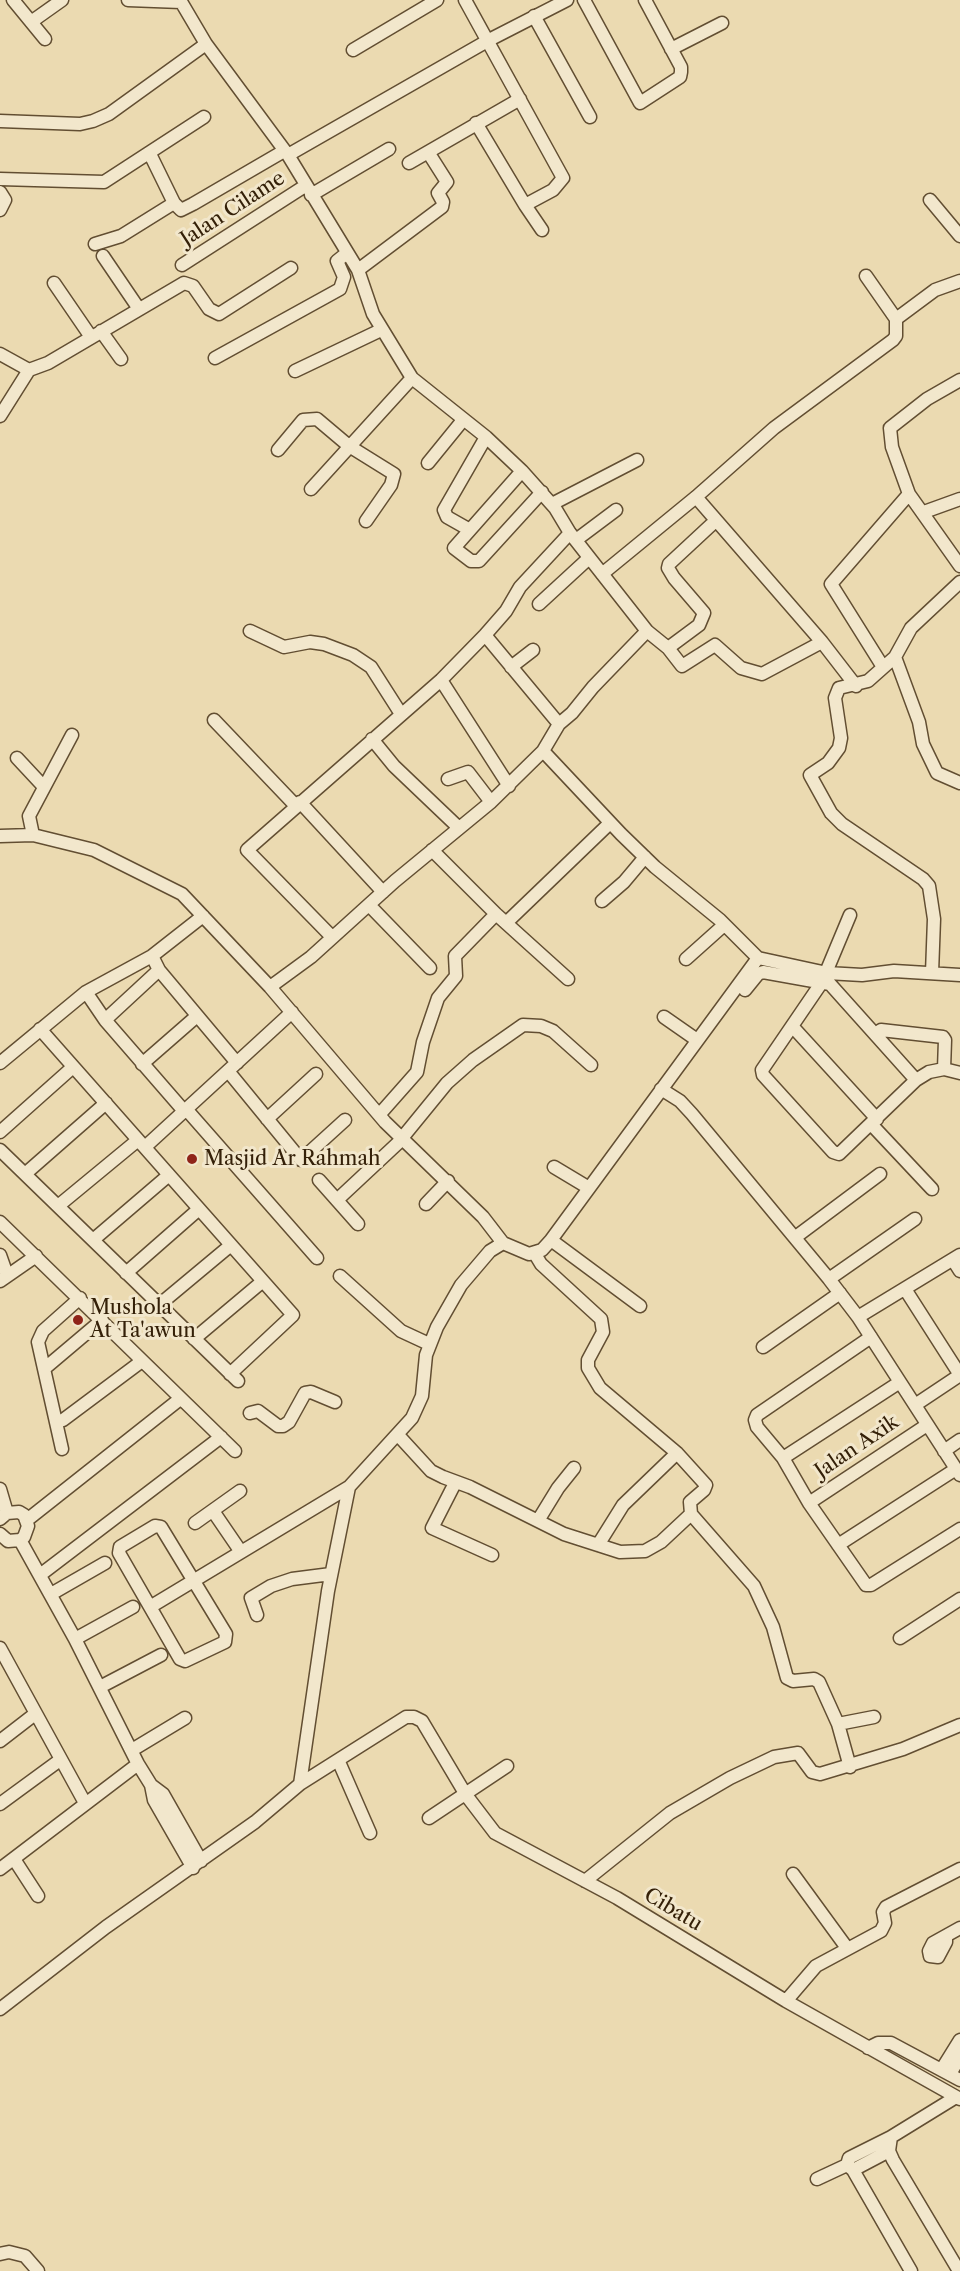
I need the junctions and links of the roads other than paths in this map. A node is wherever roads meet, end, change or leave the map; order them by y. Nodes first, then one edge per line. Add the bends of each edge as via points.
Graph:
1 (13, 0) edge
2 (62, 0) edge
3 (128, 0) edge
4 (437, 0) edge
5 (465, 0) edge
6 (567, 0) edge
7 (584, 0) edge
8 (645, 0) edge
9 (181, 1) edge
10 (534, 16) junction
11 (31, 22) junction
12 (722, 24) dead end
13 (45, 39) dead end
14 (489, 40) junction
15 (206, 44) junction
16 (671, 49) junction
17 (353, 50) dead end
18 (520, 99) junction
19 (204, 117) dead end
20 (590, 117) dead end
21 (0, 121) edge
22 (476, 123) junction
23 (389, 149) dead end
24 (428, 152) junction
25 (286, 153) junction
26 (150, 154) junction
27 (409, 163) dead end
28 (0, 179) edge
29 (308, 191) junction
30 (0, 192) edge
31 (930, 200) dead end
32 (174, 203) junction
33 (525, 205) junction
34 (0, 210) edge
35 (542, 230) dead end
36 (960, 236) edge
37 (95, 244) dead end
38 (347, 253) junction
39 (102, 256) dead end
40 (182, 265) dead end
41 (291, 268) dead end
42 (358, 270) junction
43 (866, 276) dead end
44 (54, 283) dead end
45 (958, 285) edge
46 (139, 309) junction
47 (896, 319) junction
48 (381, 330) junction
49 (96, 334) junction
50 (0, 354) edge
51 (215, 358) dead end
52 (121, 359) dead end
53 (30, 370) junction
54 (295, 371) dead end
55 (412, 378) junction
56 (960, 380) edge
57 (0, 416) edge
58 (463, 420) junction
59 (486, 437) junction
60 (349, 446) junction
61 (278, 450) dead end
62 (637, 460) dead end
63 (428, 463) dead end
64 (522, 471) junction
65 (311, 489) dead end
66 (542, 492) junction
67 (909, 494) junction
68 (696, 497) junction
69 (960, 499) edge
70 (552, 504) junction
71 (616, 510) dead end
72 (924, 512) junction
73 (366, 521) dead end
74 (711, 525) dead end
75 (470, 531) junction
76 (573, 536) junction
77 (590, 558) junction
78 (960, 566) edge
79 (602, 574) junction
80 (960, 582) edge
81 (539, 604) dead end
82 (250, 631) dead end
83 (647, 631) junction
84 (485, 636) junction
85 (822, 642) junction
86 (668, 648) junction
87 (533, 650) dead end
88 (895, 657) junction
89 (511, 667) junction
90 (883, 667) junction
91 (441, 680) junction
92 (856, 686) junction
93 (401, 714) junction
94 (214, 720) dead end
95 (559, 724) junction
96 (72, 735) dead end
97 (372, 739) junction
98 (543, 751) junction
99 (17, 758) dead end
100 (448, 779) dead end
101 (960, 783) edge
102 (509, 786) junction
103 (44, 787) junction
104 (491, 802) junction
105 (298, 804) junction
106 (610, 823) junction
107 (458, 827) junction
108 (33, 835) junction
109 (0, 836) edge
110 (432, 850) junction
111 (645, 857) junction
112 (383, 892) junction
113 (602, 901) dead end
114 (369, 905) junction
115 (496, 914) junction
116 (849, 915) dead end
117 (203, 916) junction
118 (506, 923) junction
119 (724, 925) junction
120 (332, 937) junction
121 (152, 956) junction
122 (758, 958) junction
123 (686, 959) dead end
124 (430, 968) dead end
125 (159, 970) junction
126 (932, 973) junction
127 (960, 975) edge
128 (825, 977) junction
129 (568, 979) dead end
130 (270, 987) junction
131 (86, 992) junction
132 (292, 1012) junction
133 (197, 1016) junction
134 (664, 1017) dead end
135 (105, 1020) junction
136 (792, 1026) junction
137 (40, 1029) junction
138 (875, 1034) junction
139 (697, 1040) junction
140 (0, 1063) edge
141 (689, 1063) dead end
142 (142, 1064) junction
143 (591, 1065) dead end
144 (73, 1066) junction
145 (233, 1067) junction
146 (944, 1069) junction
147 (960, 1073) edge
148 (316, 1074) dead end
149 (916, 1080) junction
150 (661, 1089) junction
151 (106, 1103) junction
152 (185, 1110) junction
153 (379, 1115) junction
154 (267, 1119) junction
155 (345, 1120) dead end
156 (874, 1122) junction
157 (0, 1132) edge
158 (402, 1138) junction
159 (141, 1144) junction
160 (0, 1150) edge
161 (554, 1167) dead end
162 (25, 1174) junction
163 (880, 1174) dead end
164 (169, 1175) junction
165 (319, 1180) dead end
166 (448, 1181) junction
167 (589, 1188) junction
168 (932, 1189) dead end
169 (337, 1200) junction
170 (426, 1204) dead end
171 (58, 1206) junction
172 (199, 1209) junction
173 (915, 1219) dead end
174 (0, 1222) edge
175 (358, 1224) dead end
176 (797, 1236) junction
177 (93, 1240) junction
178 (551, 1240) junction
179 (503, 1243) junction
180 (231, 1245) junction
181 (535, 1254) junction
182 (0, 1256) edge
183 (36, 1256) junction
184 (957, 1257) edge
185 (317, 1258) dead end
186 (960, 1271) edge
187 (126, 1273) junction
188 (340, 1276) dead end
189 (3, 1278) edge
190 (830, 1278) junction
191 (263, 1281) junction
192 (905, 1289) junction
193 (840, 1293) junction
194 (80, 1298) junction
195 (159, 1305) junction
196 (640, 1306) dead end
197 (858, 1317) junction
198 (102, 1320) junction
199 (871, 1337) junction
200 (194, 1339) junction
201 (429, 1344) junction
202 (763, 1347) dead end
203 (142, 1361) junction
204 (44, 1369) junction
205 (960, 1375) edge
206 (900, 1382) junction
207 (180, 1399) junction
208 (335, 1402) dead end
209 (915, 1405) junction
210 (250, 1413) dead end
211 (56, 1422) junction
212 (927, 1425) junction
213 (398, 1435) junction
214 (220, 1437) junction
215 (960, 1440) edge
216 (62, 1449) dead end
217 (235, 1451) dead end
218 (944, 1451) junction
219 (677, 1453) junction
220 (783, 1458) junction
221 (574, 1468) dead end
222 (958, 1472) edge
223 (455, 1483) junction
224 (349, 1486) junction
225 (0, 1489) edge
226 (240, 1491) dead end
227 (809, 1503) junction
228 (213, 1511) junction
229 (692, 1514) junction
230 (3, 1516) edge
231 (539, 1519) junction
232 (27, 1520) junction
233 (195, 1523) dead end
234 (960, 1529) edge
235 (1, 1537) edge
236 (20, 1540) junction
237 (598, 1545) junction
238 (838, 1545) junction
239 (241, 1552) junction
240 (492, 1555) dead end
241 (105, 1563) dead end
242 (331, 1574) junction
243 (40, 1575) junction
244 (194, 1582) junction
245 (51, 1594) junction
246 (960, 1599) edge
247 (133, 1607) dead end
248 (150, 1607) junction
249 (257, 1615) dead end
250 (900, 1638) dead end
251 (75, 1639) junction
252 (0, 1648) edge
253 (161, 1655) dead end
254 (4, 1666) edge
255 (100, 1687) junction
256 (35, 1714) junction
257 (874, 1717) dead end
258 (185, 1718) dead end
259 (838, 1724) junction
260 (960, 1725) edge
261 (0, 1741) edge
262 (132, 1750) junction
263 (60, 1760) junction
264 (339, 1761) junction
265 (138, 1764) junction
266 (507, 1766) dead end
267 (850, 1767) junction
268 (300, 1784) junction
269 (466, 1795) junction
270 (85, 1803) junction
271 (0, 1804) edge
272 (429, 1818) dead end
273 (370, 1833) dead end
274 (14, 1859) junction
275 (197, 1865) junction
276 (0, 1869) edge
277 (960, 1869) edge
278 (793, 1874) dead end
279 (585, 1881) junction
280 (38, 1896) dead end
281 (960, 1928) edge
282 (946, 1936) dead end
283 (847, 1948) junction
284 (786, 2001) junction
285 (0, 2009) edge
286 (960, 2040) edge
287 (868, 2048) junction
288 (960, 2057) edge
289 (951, 2074) edge
290 (958, 2098) edge
291 (891, 2137) junction
292 (889, 2151) junction
293 (850, 2167) junction
294 (817, 2179) dead end
295 (0, 2254) edge
296 (38, 2271) edge
297 (911, 2271) edge
298 (959, 2271) edge

1 - 11 street
2 - 11 street
3 - 9 street
4 - 17 street
5 - 14 street
6 - 10 street
7 - 16 street via 640,103 680,77 681,67
8 - 16 street
9 - 15 street
10 - 14 street
10 - 20 street
11 - 13 street
12 - 16 street
14 - 18 street
14 - 25 street
15 - 21 street via 109,114 93,121
15 - 25 street
18 - 22 street
18 - 33 street via 563,178 553,189
19 - 26 street
22 - 24 street
22 - 33 street
23 - 29 street, Jalan Cilame
24 - 27 street
24 - 42 street via 447,182 438,193 442,207
25 - 29 street
25 - 32 street, Jalan Cilame via 181,210
26 - 28 street via 104,182
26 - 32 street
29 - 38 street
29 - 40 street, Jalan Cilame
30 - 34 street via 5,200
31 - 36 street
32 - 37 street, Jalan Cilame via 121,236
33 - 35 street
38 - 42 street
38 - 51 street via 337,261 344,278 340,288
39 - 46 street
41 - 46 street via 219,314 209,309 187,282
42 - 48 street
43 - 47 street
44 - 49 street
45 - 47 street via 936,290
46 - 49 street
47 - 68 street via 893,340 774,428
48 - 54 street
48 - 55 street
49 - 52 street
49 - 53 street
50 - 53 street
53 - 57 street
55 - 58 street
55 - 60 street
56 - 67 street via 890,428 892,447
58 - 59 street
58 - 63 street
59 - 64 street
59 - 75 street via 444,510 447,517
60 - 61 street via 317,419 308,418
60 - 65 street
60 - 73 street via 394,474 391,485
62 - 70 street
64 - 66 street
64 - 75 street
66 - 70 street
66 - 75 street via 475,562 454,547
67 - 72 street
67 - 90 street via 831,584
68 - 79 street
68 - 85 street
69 - 72 street
70 - 76 street
71 - 76 street
72 - 78 street
74 - 86 street via 669,564 674,578 704,613 699,625
76 - 77 street
76 - 84 street via 520,587
77 - 79 street
77 - 81 street
79 - 83 street
80 - 88 street via 911,628
82 - 93 street via 284,647 310,642 353,655 371,667
83 - 86 street
83 - 95 street
84 - 89 street
84 - 91 street
85 - 86 street via 762,674 741,668 715,645 684,666
85 - 92 street
87 - 89 street
88 - 90 street
88 - 101 street via 923,744 937,773
89 - 95 street
90 - 92 street
91 - 93 street
91 - 102 street
92 - 126 street via 842,687 835,694 841,738 838,748 834,758 810,776 831,813 842,824 929,886 934,919
93 - 97 street
94 - 105 street
95 - 98 street
96 - 103 street
97 - 105 street
97 - 107 street via 394,766
98 - 102 street
98 - 106 street
99 - 103 street
100 - 104 street via 468,772
102 - 104 street
103 - 108 street via 29,816
104 - 107 street
105 - 112 street
105 - 120 street via 247,850
106 - 111 street
106 - 118 street
107 - 110 street
108 - 109 street
108 - 117 street via 94,850 124,864 182,894
110 - 112 street
110 - 115 street
111 - 113 street
111 - 119 street
112 - 114 street
114 - 120 street
114 - 124 street
115 - 118 street
115 - 153 street via 455,956 456,976 438,998 417,1072
116 - 128 street
117 - 121 street
117 - 130 street
118 - 129 street
119 - 122 street
119 - 123 street
120 - 130 street
121 - 125 street
121 - 131 street
122 - 128 street
122 - 139 street
125 - 133 street
125 - 135 street
126 - 127 street
126 - 128 street
128 - 136 street
128 - 138 street
128 - 141 street via 758,974
130 - 132 street
131 - 135 street
131 - 137 street
132 - 145 street
132 - 153 street
133 - 142 street
133 - 145 street
134 - 139 street
135 - 142 street
136 - 156 street
136 - 156 street via 762,1070 763,1075 835,1153 842,1152
137 - 140 street
137 - 144 street
138 - 146 street via 881,1030 943,1037
138 - 149 street
139 - 150 street
142 - 152 street
143 - 158 street via 553,1031 523,1025 447,1083
144 - 151 street
144 - 157 street
145 - 152 street
145 - 154 street
146 - 147 street
146 - 149 street
148 - 154 street
149 - 156 street
150 - 167 street
150 - 176 street via 687,1118 700,1125
151 - 159 street
151 - 162 street
152 - 159 street
152 - 185 street
153 - 158 street
154 - 155 street via 302,1160
156 - 168 street
158 - 166 street
158 - 169 street
159 - 164 street
159 - 171 street
160 - 162 street
161 - 167 street
162 - 171 street
163 - 176 street
164 - 172 street
164 - 177 street
165 - 169 street
166 - 170 street
166 - 179 street
167 - 178 street
169 - 175 street
171 - 177 street
172 - 180 street
172 - 187 street
173 - 190 street
174 - 183 street
176 - 190 street
177 - 187 street
178 - 181 street
178 - 196 street
179 - 181 street via 517,1251
179 - 201 street via 490,1251 461,1285
180 - 191 street
180 - 195 street
181 - 219 street via 601,1319 603,1332 588,1360 588,1368 600,1388
182 - 189 street
183 - 189 street
183 - 194 street
184 - 186 street
184 - 192 street
187 - 195 street
188 - 201 street via 401,1330
190 - 193 street
191 - 200 street
191 - 200 street via 293,1315 234,1378
192 - 197 street
192 - 205 street
193 - 197 street
193 - 202 street
194 - 198 street
194 - 204 street via 39,1336
195 - 200 street
197 - 199 street
198 - 203 street
198 - 204 street
199 - 206 street
199 - 220 street via 757,1415 757,1427
201 - 213 street via 417,1410
203 - 207 street
203 - 211 street
204 - 211 street
205 - 209 street
206 - 209 street
206 - 220 street
207 - 214 street
207 - 232 street
208 - 210 street via 305,1393 283,1426 258,1411
209 - 212 street
211 - 216 street
212 - 218 street
212 - 227 street, Jalan Axik
213 - 223 street via 431,1471
213 - 224 street
214 - 217 street
214 - 243 street
215 - 218 street
218 - 222 street
219 - 229 street via 706,1485 690,1502
219 - 237 street via 627,1500
220 - 227 street
221 - 231 street
222 - 238 street
223 - 231 street
223 - 240 street via 432,1528
224 - 239 street
224 - 242 street
225 - 230 street
226 - 228 street
227 - 238 street
228 - 233 street
228 - 239 street
229 - 237 street via 645,1551 620,1552
229 - 259 street via 754,1586 773,1627 787,1678 817,1680
230 - 232 street via 19,1512
231 - 237 street via 564,1534
232 - 236 street via 27,1532
234 - 238 street via 871,1586 861,1582
235 - 236 street
236 - 243 street
239 - 244 street
241 - 245 street
242 - 249 street via 271,1586 250,1598
242 - 268 street
243 - 245 street
244 - 248 street
244 - 248 street via 225,1642 185,1661 180,1659
244 - 248 street via 160,1527 155,1526 120,1547 119,1554
245 - 251 street
246 - 250 street
247 - 251 street
251 - 255 street
252 - 254 street
253 - 255 street
254 - 256 street
255 - 262 street
256 - 261 street
256 - 263 street
257 - 259 street
258 - 262 street
259 - 267 street
260 - 267 street
262 - 265 street
263 - 270 street
263 - 271 street
264 - 268 street
264 - 269 street, Cibatu via 406,1717 422,1721
264 - 273 street
265 - 270 street
265 - 275 street via 151,1785 163,1794
266 - 269 street
267 - 279 street via 816,1774 798,1753 774,1757 670,1813
268 - 275 street
269 - 272 street
269 - 279 street, Cibatu via 495,1833
270 - 274 street
274 - 276 street
274 - 280 street
275 - 285 street via 106,1927
277 - 283 street via 886,1907 881,1931
278 - 283 street
279 - 284 street, Cibatu
281 - 282 street
283 - 284 street via 816,1966
284 - 287 street, Cibatu
286 - 289 street
287 - 289 street via 891,2043
287 - 290 street, Cibatu
288 - 289 street
290 - 291 street
291 - 292 street
291 - 293 street via 849,2158
292 - 293 street
292 - 298 street
293 - 294 street
293 - 297 street
295 - 296 street via 25,2256

